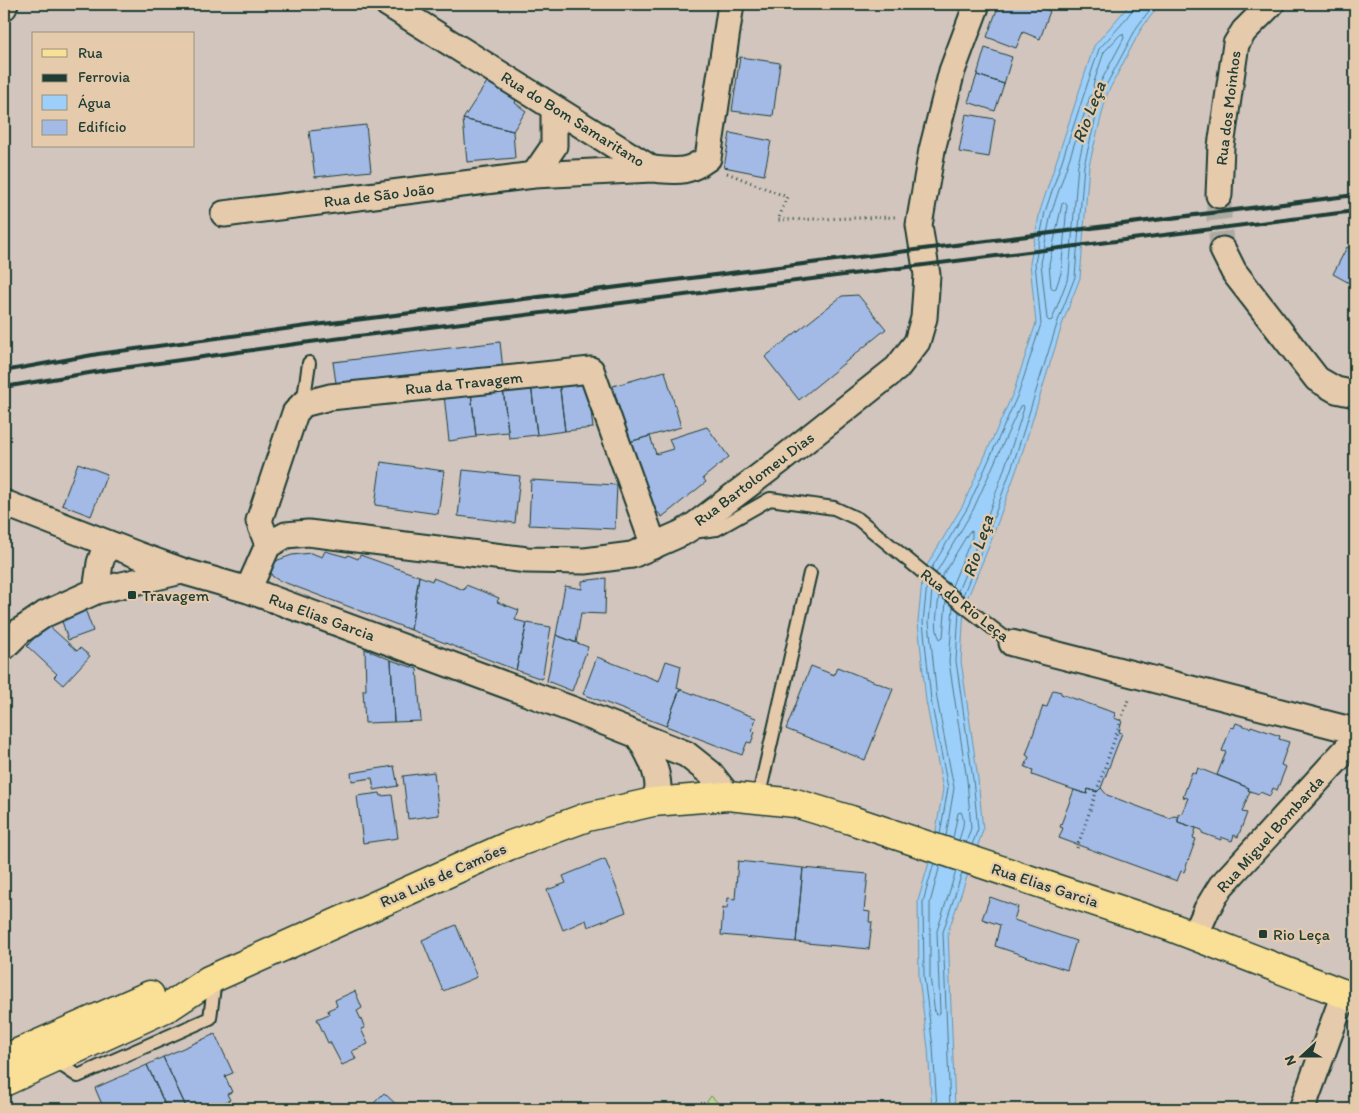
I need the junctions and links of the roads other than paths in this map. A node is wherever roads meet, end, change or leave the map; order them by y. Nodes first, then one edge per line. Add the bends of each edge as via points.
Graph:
1 (388, 4) edge
2 (731, 4) edge
3 (977, 4) edge
4 (1271, 4) edge
5 (554, 108) junction
6 (652, 169) junction
7 (534, 175) junction
8 (1219, 195) tunnel mouth
9 (224, 214) dead end
10 (1223, 250) tunnel mouth
11 (309, 362) dead end
12 (1355, 394) edge
13 (303, 404) junction
14 (4, 503) edge
15 (682, 534) junction
16 (107, 543) junction
17 (268, 545) junction
18 (654, 546) junction
19 (182, 570) junction
20 (810, 573) dead end
21 (248, 590) junction
22 (96, 591) junction
23 (1012, 643) joint
24 (4, 647) edge
25 (1355, 732) edge
26 (639, 737) junction
27 (1355, 740) edge
28 (728, 796) junction
29 (686, 799) joint
30 (758, 799) junction
31 (653, 802) junction
32 (1195, 936) junction
33 (212, 979) junction
34 (1350, 996) edge
35 (4, 1059) edge
36 (4, 1082) edge
37 (1302, 1109) edge

1 - 5 street, Rua do Bom Samaritano
2 - 6 street, Rua do Bom Samaritano via 708,158 682,171
3 - 15 street, Rua Bartolomeu Dias via 952,71 918,225 927,275 924,318 917,342 897,368
4 - 8 street, Rua dos Moinhos via 1244,31 1236,44 1221,146
5 - 6 street, Rua do Bom Samaritano
5 - 7 street via 554,146
6 - 7 street, Rua de São João
7 - 9 street, Rua de São João
10 - 12 street via 1234,272 1317,379 1336,390
11 - 13 lane
13 - 17 street via 295,413 259,521
13 - 18 street, Rua da Travagem via 330,397 592,370
14 - 16 street, Rua Elias Garcia
15 - 18 street, Rua Bartolomeu Dias
15 - 23 lane, Rua do Rio Leça via 717,530 770,498 834,508 858,519
16 - 19 street, Rua Elias Garcia
16 - 22 street
17 - 18 street, Rua Bartolomeu Dias via 286,535 308,533 527,560 585,561 632,555
17 - 21 street
19 - 21 street, Rua Elias Garcia
19 - 22 street
20 - 30 lane
21 - 26 street, Rua Elias Garcia via 572,709
22 - 24 street via 45,614
23 - 25 street, Rua do Rio Leça
26 - 28 street, Rua Elias Garcia via 686,754 710,772
26 - 31 street via 654,768 658,788
27 - 32 street, Rua Miguel Bombarda via 1222,886
28 - 29 main road, Rua Elias Garcia
28 - 30 main road, Rua Elias Garcia
29 - 31 main road, Rua Luís de Camões
30 - 32 main road, Rua Elias Garcia via 795,803 902,836
31 - 33 main road, Rua Luís de Camões via 587,817 508,846
32 - 34 main road, Rua Elias Garcia
33 - 35 main road, Rua Luís de Camões via 163,989
33 - 36 main road, Rua Luís de Camões via 170,1006
34 - 37 street

